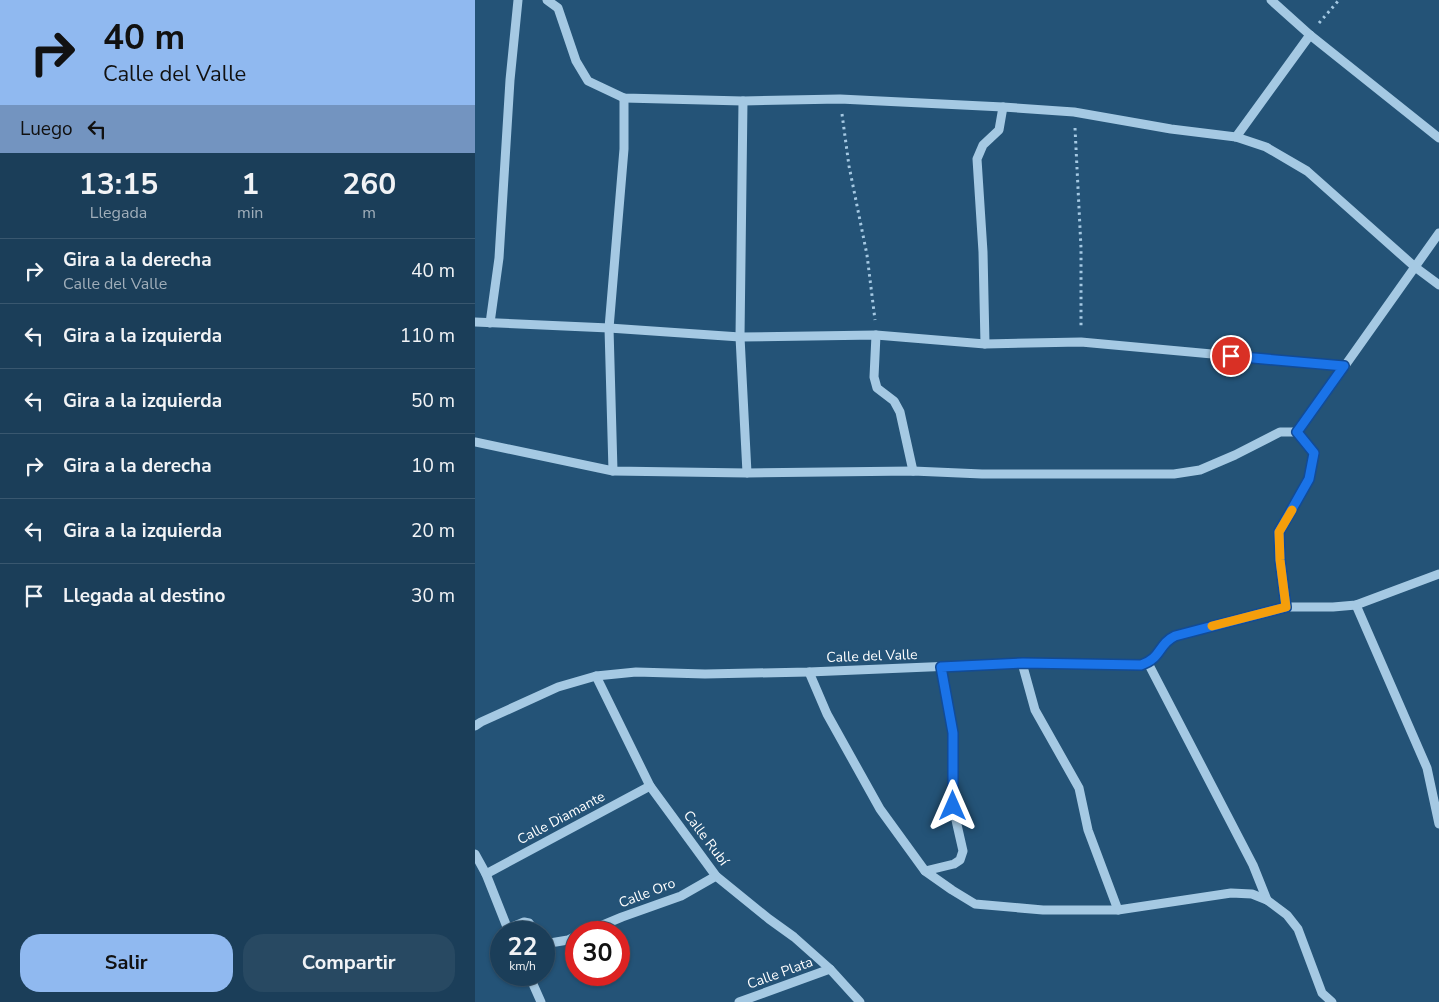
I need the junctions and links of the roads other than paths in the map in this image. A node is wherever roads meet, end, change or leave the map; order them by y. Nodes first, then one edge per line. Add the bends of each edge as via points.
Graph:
1 (518, 0) edge
2 (547, 0) edge
3 (1271, 0) edge
4 (1309, 35) junction
5 (624, 98) junction
6 (743, 101) junction
7 (1003, 106) junction
8 (1236, 137) junction
9 (1439, 138) edge
10 (1439, 234) edge
11 (1415, 267) junction
12 (1439, 285) edge
13 (475, 322) edge
14 (490, 323) junction
15 (609, 328) junction
16 (876, 335) junction
17 (740, 337) junction
18 (985, 344) junction
19 (1344, 366) junction
20 (1297, 432) junction
21 (475, 442) edge
22 (613, 471) junction
23 (913, 471) junction
24 (747, 472) junction
25 (1439, 574) edge
26 (1356, 605) junction
27 (1286, 607) junction
28 (1148, 662) junction
29 (1023, 663) junction
30 (941, 667) junction
31 (809, 672) junction
32 (596, 676) junction
33 (475, 726) edge
34 (650, 786) junction
35 (1439, 824) edge
36 (475, 854) edge
37 (925, 871) junction
38 (486, 874) junction
39 (716, 876) junction
40 (1267, 900) junction
41 (1118, 910) junction
42 (504, 921) edge
43 (612, 921) edge
44 (831, 970) junction
45 (534, 986) edge
46 (541, 1002) edge
47 (739, 1002) edge
48 (860, 1002) edge
49 (1332, 1002) edge

1 - 14 street via 499,258
2 - 5 street via 558,8 577,61 588,80
3 - 4 street
4 - 8 street
4 - 9 street
5 - 6 street
5 - 15 street via 624,149
6 - 7 street via 839,99
6 - 17 street
7 - 8 street via 1074,112
7 - 18 street via 999,130 983,145 977,159
8 - 11 street via 1266,147 1307,171
10 - 11 street
11 - 12 street
11 - 19 street
13 - 14 street
14 - 15 street
15 - 17 street
15 - 22 street
16 - 17 street
16 - 18 street
16 - 23 street via 874,377 877,388 894,402 900,412
17 - 24 street
18 - 19 street via 1081,342
19 - 20 street
20 - 23 street via 1280,432 1200,470 1175,474
20 - 27 street via 1314,453 1309,479 1279,532
21 - 22 street
22 - 24 street
23 - 24 street
25 - 26 street
26 - 27 street
26 - 35 street via 1427,768
27 - 28 street via 1175,636 1165,642 1155,658
28 - 29 street, Calle del Valle via 1141,665
28 - 40 street via 1253,865
29 - 30 street, Calle del Valle
29 - 41 street via 1035,710 1079,788 1088,830
30 - 31 street, Calle del Valle
30 - 37 street via 953,733 953,806 963,851 960,860 954,864
31 - 32 street, Calle del Valle via 636,672
31 - 37 street via 827,714 880,809
32 - 33 street, Calle del Valle via 558,687
32 - 34 street, Calle Rubí
34 - 38 street, Calle Diamante
34 - 39 street, Calle Rubí
36 - 38 street
37 - 41 street via 975,904 1043,910
38 - 42 street
39 - 43 street, Calle Oro via 681,896
39 - 44 street, Calle Rubí
40 - 41 street via 1252,894 1231,893
40 - 49 street via 1287,915 1298,929 1322,992
44 - 47 street, Calle Plata
44 - 48 street, Calle Rubí
45 - 46 street

